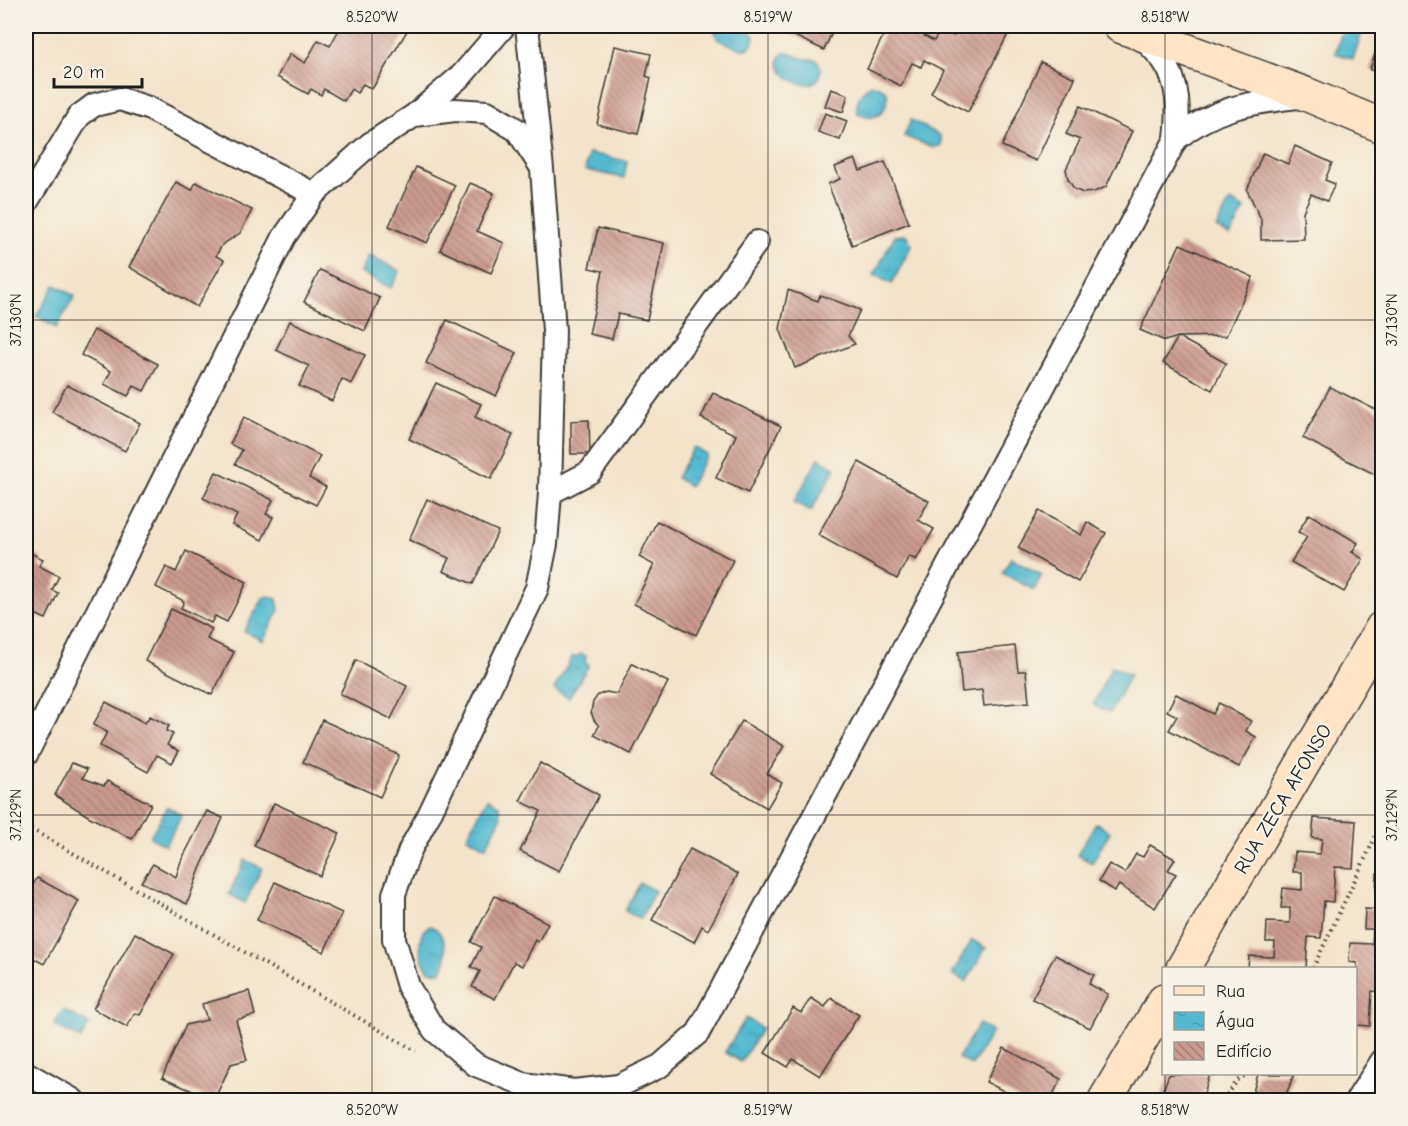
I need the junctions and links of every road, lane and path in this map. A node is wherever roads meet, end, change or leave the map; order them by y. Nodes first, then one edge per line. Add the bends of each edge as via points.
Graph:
1 (504, 26) edge
2 (527, 26) edge
3 (1129, 29) edge
4 (1308, 95) junction
5 (415, 115) junction
6 (1383, 126) edge
7 (1176, 140) junction
8 (542, 169) junction
9 (314, 194) junction
10 (26, 203) edge
11 (757, 242) dead end
12 (550, 493) junction
13 (1383, 628) edge
14 (26, 755) edge
15 (1383, 823) edge
16 (26, 826) edge
17 (1184, 967) edge
18 (1314, 967) edge
19 (1162, 1004) edge
20 (418, 1053) dead end
21 (1382, 1065) edge
22 (26, 1073) edge
23 (1246, 1075) edge
24 (73, 1101) edge
25 (1105, 1101) edge
26 (1224, 1101) edge
27 (1357, 1101) edge

1 - 5 street via 462,75
2 - 8 street
3 - 4 street
3 - 7 street via 1163,60 1176,87
4 - 6 street
4 - 7 street via 1213,114
5 - 8 street via 455,110 487,112 517,130
5 - 9 street via 370,144
7 - 12 street via 698,1033 660,1066 619,1086 574,1091 524,1084 476,1065 434,1030 408,986 394,939 394,894 410,850 537,588
8 - 12 street via 554,330
9 - 10 street via 148,108 120,99 94,105 79,116
9 - 14 street via 284,237
11 - 12 street via 590,472
13 - 17 street, RUA ZECA AFONSO
15 - 18 path
16 - 20 path
19 - 25 street
21 - 27 street
22 - 24 street
23 - 26 path

